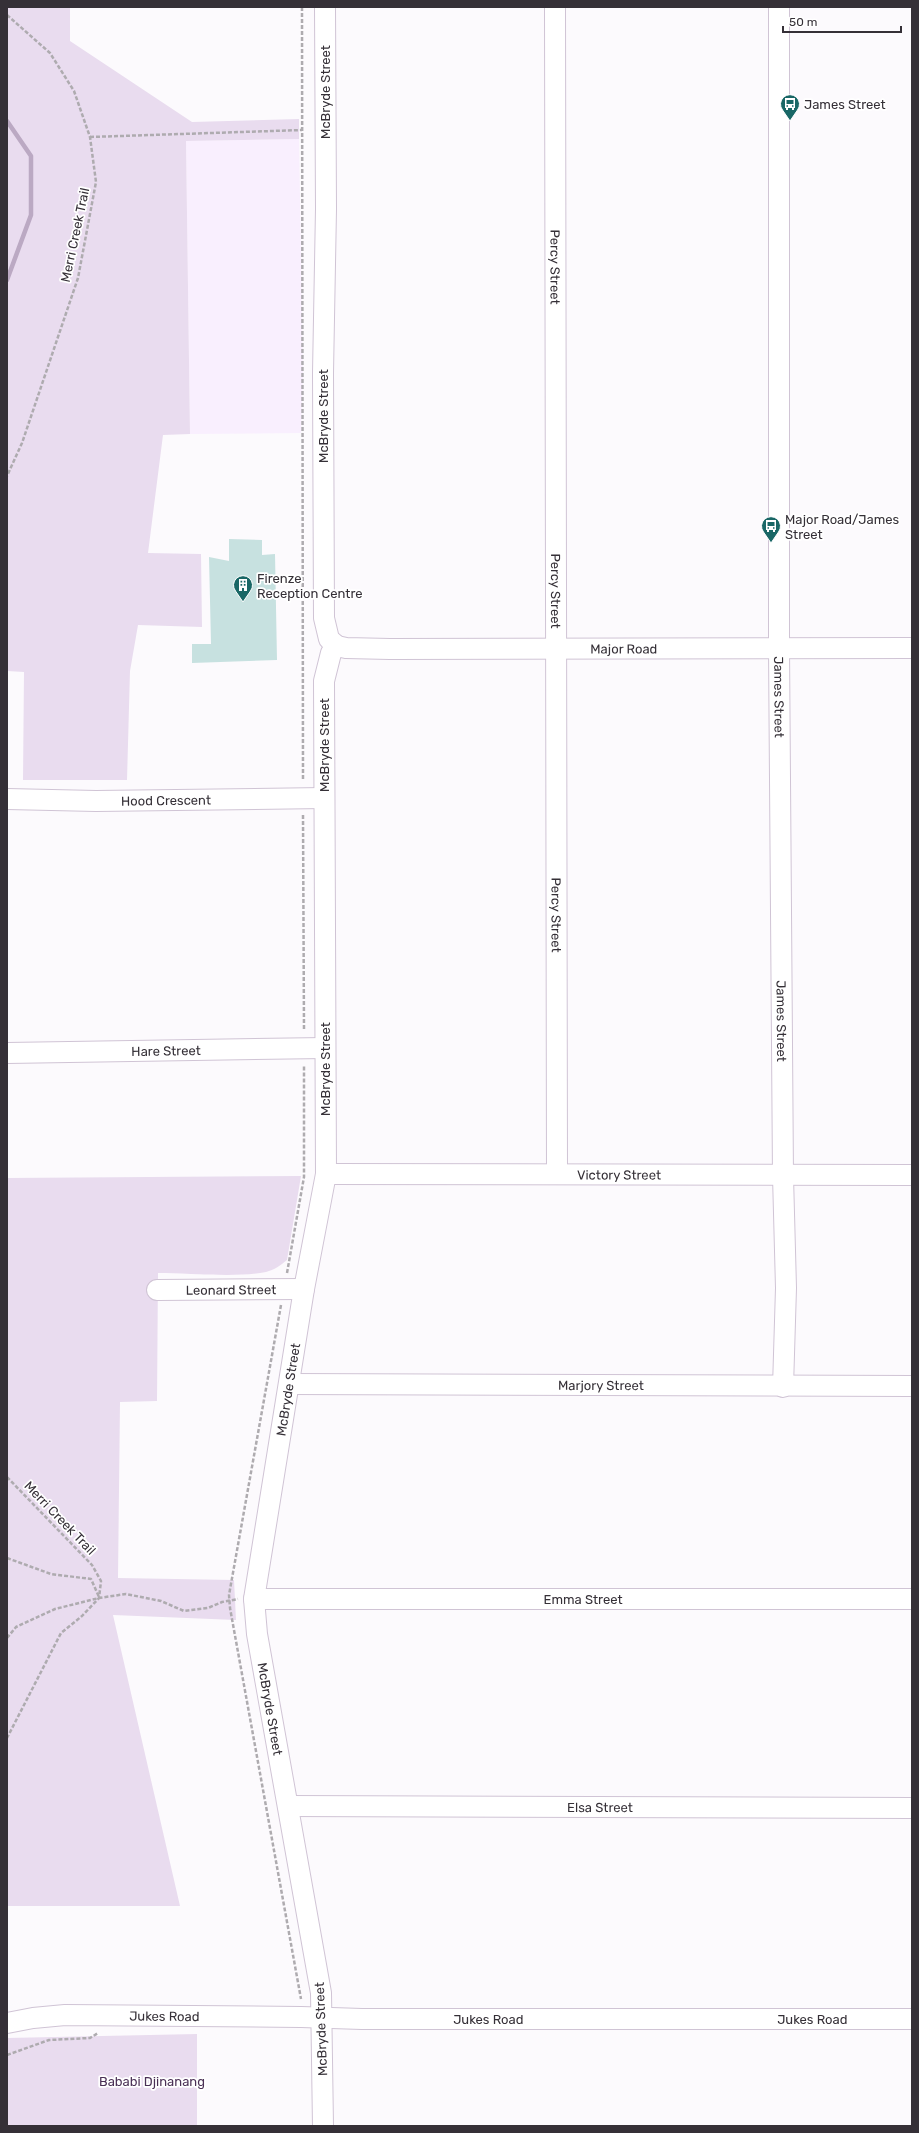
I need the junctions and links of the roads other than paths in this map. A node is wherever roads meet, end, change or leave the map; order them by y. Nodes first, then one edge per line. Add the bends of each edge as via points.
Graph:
1 (325, 7) edge
2 (555, 7) edge
3 (779, 7) edge
4 (336, 646) junction
5 (779, 648) junction
6 (912, 648) edge
7 (556, 649) junction
8 (324, 798) junction
9 (7, 799) edge
10 (325, 1048) junction
11 (7, 1053) edge
12 (326, 1174) junction
13 (558, 1174) junction
14 (912, 1175) edge
15 (783, 1176) junction
16 (304, 1289) junction
17 (157, 1290) dead end
18 (290, 1384) junction
19 (912, 1386) edge
20 (783, 1387) junction
21 (254, 1599) junction
22 (912, 1599) edge
23 (288, 1806) junction
24 (912, 1808) edge
25 (322, 2018) junction
26 (912, 2019) edge
27 (7, 2023) edge
28 (323, 2126) edge

1 - 4 street, McBryde Street via 324,618 329,639
2 - 7 street, Percy Street
3 - 5 street, James Street
4 - 7 street, Major Road via 390,649
4 - 8 street, McBryde Street via 331,653 324,681
5 - 6 street, Major Road
5 - 7 street, Major Road
5 - 15 street, James Street
7 - 13 street, Percy Street
8 - 9 street, Hood Crescent via 96,801
8 - 10 street, McBryde Street
10 - 11 street, Hare Street
10 - 12 street, McBryde Street
12 - 13 street, Victory Street
12 - 16 street, McBryde Street
13 - 15 street, Victory Street
14 - 15 street, Victory Street
15 - 20 street, James Street via 786,1288
16 - 17 street, Leonard Street
16 - 18 street, McBryde Street
18 - 20 street, Marjory Street
18 - 21 street, McBryde Street
19 - 20 street, Marjory Street
21 - 22 street, Emma Street
21 - 23 street, McBryde Street via 257,1634
23 - 24 street, Elsa Street
23 - 25 street, McBryde Street via 319,1976
25 - 26 street, Jukes Road
25 - 27 street, Jukes Road via 65,2015
25 - 28 street, McBryde Street

